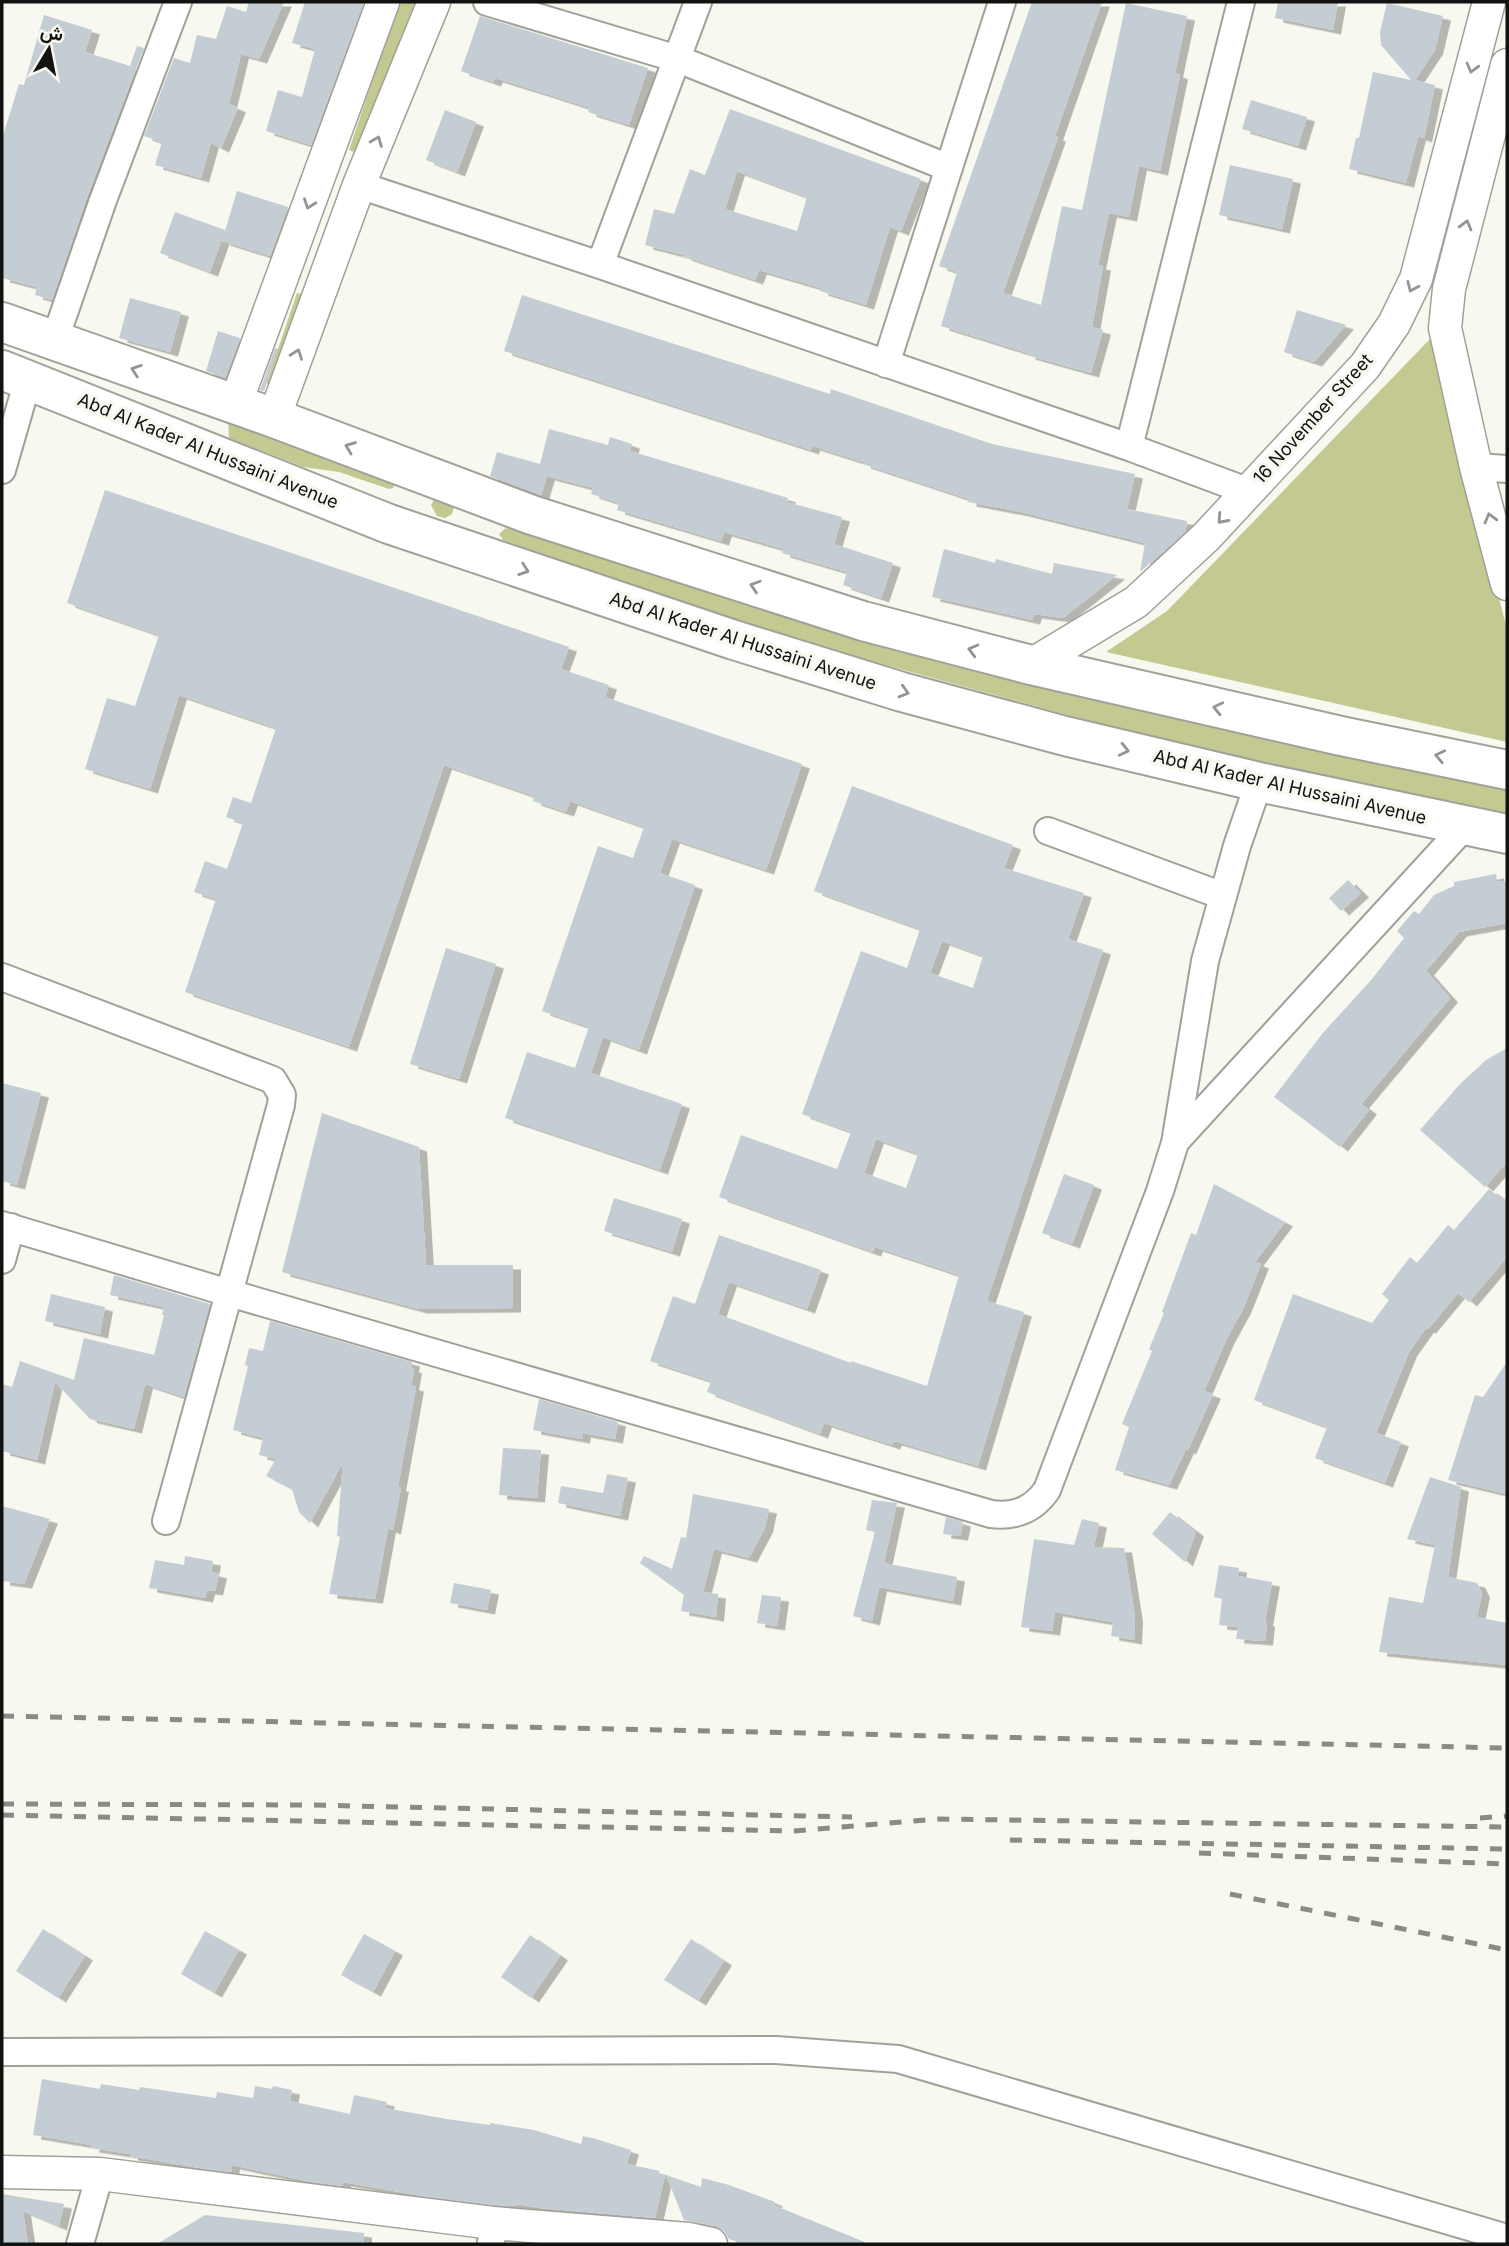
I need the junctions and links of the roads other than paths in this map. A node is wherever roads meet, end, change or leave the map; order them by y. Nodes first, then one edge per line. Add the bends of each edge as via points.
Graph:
1 (178, 2) edge
2 (383, 2) edge
3 (434, 2) edge
4 (486, 2) edge
5 (698, 2) edge
6 (1002, 2) edge
7 (1241, 2) edge
8 (1489, 2) edge
9 (678, 59) junction
10 (1507, 65) edge
11 (948, 168) junction
12 (359, 185) junction
13 (600, 265) junction
14 (2, 322) edge
15 (54, 342) junction
16 (886, 364) junction
17 (15, 375) edge
18 (235, 405) junction
19 (274, 418) junction
20 (1129, 447) junction
21 (1476, 467) junction
22 (407, 469) junction
23 (1507, 469) edge
24 (2, 470) edge
25 (1247, 491) junction
26 (483, 496) junction
27 (389, 524) junction
28 (459, 548) junction
29 (1507, 584) edge
30 (1031, 665) junction
31 (1507, 770) edge
32 (1259, 782) junction
33 (1465, 826) junction
34 (1048, 831) dead end
35 (1507, 834) edge
36 (1223, 896) junction
37 (2, 977) edge
38 (1175, 1143) junction
39 (6, 1226) edge
40 (2, 1260) edge
41 (229, 1293) junction
42 (166, 1521) dead end
43 (2, 2052) edge
44 (2, 2172) edge
45 (100, 2174) junction
46 (492, 2233) edge
47 (1507, 2238) edge
48 (697, 2243) edge
49 (80, 2244) edge

1 - 15 street
2 -> 18 street
12 -> 3 street
4 - 9 street
5 - 9 street
6 - 11 street
7 - 20 street
8 -> 25 street, 16 November Street via 1416,279 1394,324 1365,366
9 - 11 street
9 - 13 street
21 -> 10 street via 1445,328 1449,289
11 - 16 street
12 - 13 street
19 -> 12 street
13 - 16 street
14 - 15 main road
18 -> 15 main road
16 - 20 street
17 - 24 street
17 - 27 main road, Abd Al Kader Al Hussaini Avenue
18 - 19 main road
22 -> 19 main road
20 - 25 street
21 - 23 street
29 -> 21 street
22 - 26 main road
22 - 27 main road via 408,499
25 -> 30 street, 16 November Street via 1206,537 1136,602
26 - 28 main road via 468,506 458,521
30 -> 26 main road via 863,621
27 - 28 main road, Abd Al Kader Al Hussaini Avenue
28 -> 32 main road, Abd Al Kader Al Hussaini Avenue via 902,692
31 -> 30 main road
32 - 33 main road, Abd Al Kader Al Hussaini Avenue
32 - 36 street
33 - 35 main road, Abd Al Kader Al Hussaini Avenue
33 - 38 street
34 - 36 street
36 - 38 street via 1205,961
37 - 41 street via 279,1086 281,1105
38 - 41 street via 1047,1490 1033,1506 1013,1515 991,1514
39 - 40 street
39 - 41 street
41 - 42 street
43 - 47 street via 776,2050 898,2059
44 - 45 street
45 - 46 street
45 - 49 street
46 - 48 street

